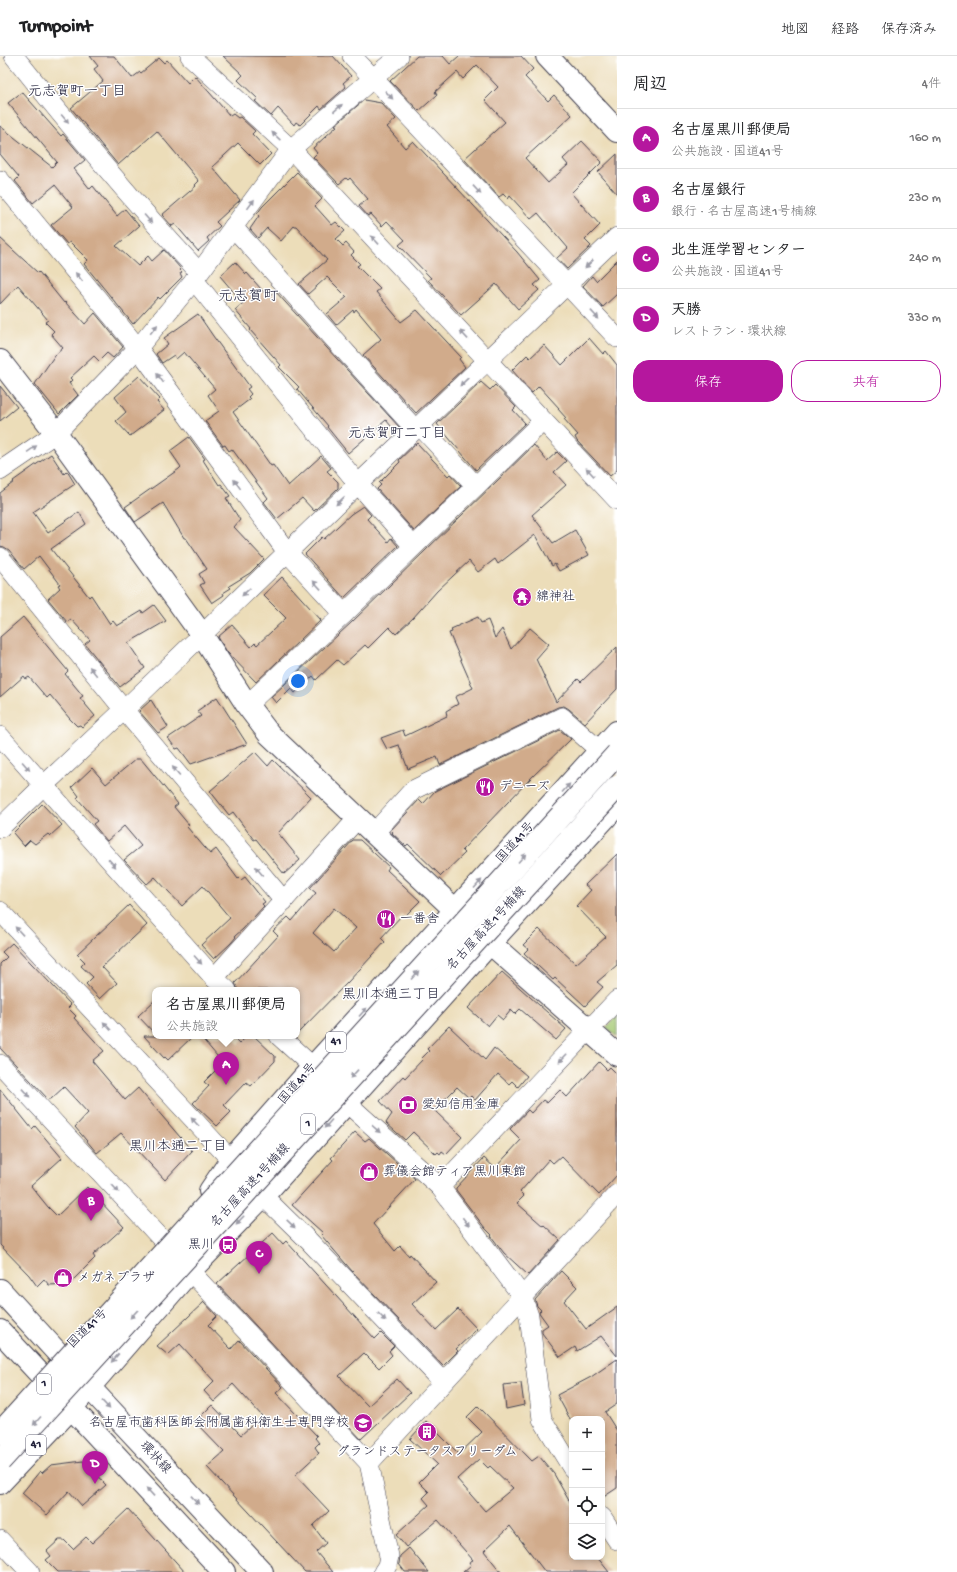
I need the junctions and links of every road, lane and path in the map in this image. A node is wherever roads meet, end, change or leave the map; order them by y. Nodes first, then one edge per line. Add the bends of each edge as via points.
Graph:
1 (14, 56) edge
2 (190, 56) edge
3 (352, 56) edge
4 (399, 56) edge
5 (547, 56) edge
6 (373, 78) junction
7 (617, 131) edge
8 (291, 150) junction
9 (0, 180) edge
10 (234, 227) junction
11 (617, 237) edge
12 (196, 276) junction
13 (567, 286) junction
14 (617, 338) edge
15 (138, 348) junction
16 (487, 360) junction
17 (0, 361) edge
18 (543, 422) junction
19 (417, 427) junction
20 (56, 433) junction
21 (0, 471) edge
22 (358, 484) junction
23 (476, 486) junction
24 (617, 500) edge
25 (413, 546) junction
26 (287, 552) junction
27 (0, 557) edge
28 (344, 614) junction
29 (202, 635) junction
30 (247, 705) junction
31 (124, 710) junction
32 (617, 732) edge
33 (0, 736) edge
34 (608, 753) edge
35 (43, 786) junction
36 (617, 787) edge
37 (617, 805) edge
38 (358, 818) junction
39 (0, 828) edge
40 (374, 833) junction
41 (284, 901) junction
42 (455, 910) junction
43 (0, 911) edge
44 (490, 943) junction
45 (221, 984) edge
46 (617, 1000) edge
47 (590, 1029) junction
48 (282, 1039) edge
49 (617, 1055) edge
50 (0, 1064) edge
51 (313, 1067) junction
52 (347, 1103) junction
53 (231, 1160) junction
54 (440, 1187) junction
55 (617, 1194) edge
56 (263, 1196) junction
57 (170, 1248) junction
58 (190, 1271) junction
59 (0, 1290) edge
60 (522, 1296) junction
61 (0, 1331) edge
62 (87, 1335) junction
63 (112, 1338) junction
64 (61, 1356) junction
65 (42, 1376) junction
66 (443, 1382) junction
67 (89, 1388) junction
68 (72, 1407) junction
69 (0, 1412) edge
70 (0, 1420) edge
71 (0, 1434) edge
72 (0, 1461) edge
73 (369, 1463) junction
74 (569, 1463) edge
75 (0, 1483) edge
76 (605, 1522) edge
77 (0, 1540) edge
78 (617, 1540) edge
79 (30, 1572) edge
80 (224, 1572) edge
81 (262, 1572) edge
82 (383, 1572) edge

1 -> 12 street
8 -> 2 street
3 - 6 street
4 - 6 street
5 - 7 main road
8 -> 6 street
6 -> 13 street
10 -> 8 street
16 -> 8 street
15 -> 9 street
10 - 12 street
10 - 19 street
11 -> 13 street
15 -> 12 street
12 - 22 street
13 -> 14 street
13 - 16 street
15 - 20 street
26 -> 15 street
16 - 18 street
16 -> 19 street
17 - 20 main road
18 - 23 street
24 -> 18 street
19 - 22 street
19 - 23 street
21 -> 20 street
20 - 29 main road
22 - 25 street
22 -> 26 street
23 - 25 street
25 - 28 street
28 -> 26 street
26 -> 29 street
31 -> 27 street
28 - 30 street
29 - 30 main road
29 - 31 street
30 - 38 main road via 269,734
31 - 35 street
41 -> 31 street
32 - 34 main road, 国道41号 / 41
33 -> 35 street
34 - 40 street via 562,717 413,790
42 -> 34 main road, 国道41号 / 41
62 -> 34 main road, 名古屋高速1号楠線 / 1, bridge
35 - 39 street
35 -> 45 street
36 -> 63 main road, 名古屋高速1号楠線 / 1, bridge
37 - 44 main road, 41
38 - 40 main road
38 - 41 street
40 - 42 main road
41 - 45 street
42 - 44 main road
51 -> 42 main road, 国道41号 / 41
53 -> 43 street
44 - 47 main road
44 - 52 main road, 41
46 - 47 street
47 - 49 main road
47 -> 54 street
48 - 51 street
50 -> 57 street
51 - 53 main road, 国道41号 / 41
52 -> 54 street
52 -> 56 main road, 41
53 - 57 main road, 国道41号 / 41
54 -> 60 street
55 - 60 street
56 -> 58 main road, 41
56 -> 66 street
57 - 64 main road, 国道41号 / 41
58 -> 67 main road, 41
58 - 73 street
59 - 64 main road, 環状線
60 - 66 street
60 - 74 street via 529,1316 542,1420
61 - 65 main road, 環状線
62 - 69 main road via 61,1350
62 - 71 main road, 1, bridge
63 - 71 main road, bridge via 90,1346
63 -> 72 main road, 名古屋高速1号楠線 / 1, bridge
64 - 65 main road, 国道41号 / 41
64 - 67 main road, 環状線
65 - 68 main road, 環状線
65 - 70 main road, 国道41号 / 41
66 - 73 street
67 - 68 main road, 41
67 -> 81 main road, 環状線
68 - 75 main road, 41
80 -> 68 main road, 環状線
73 - 82 street via 389,1556
76 - 78 street
77 - 79 street

